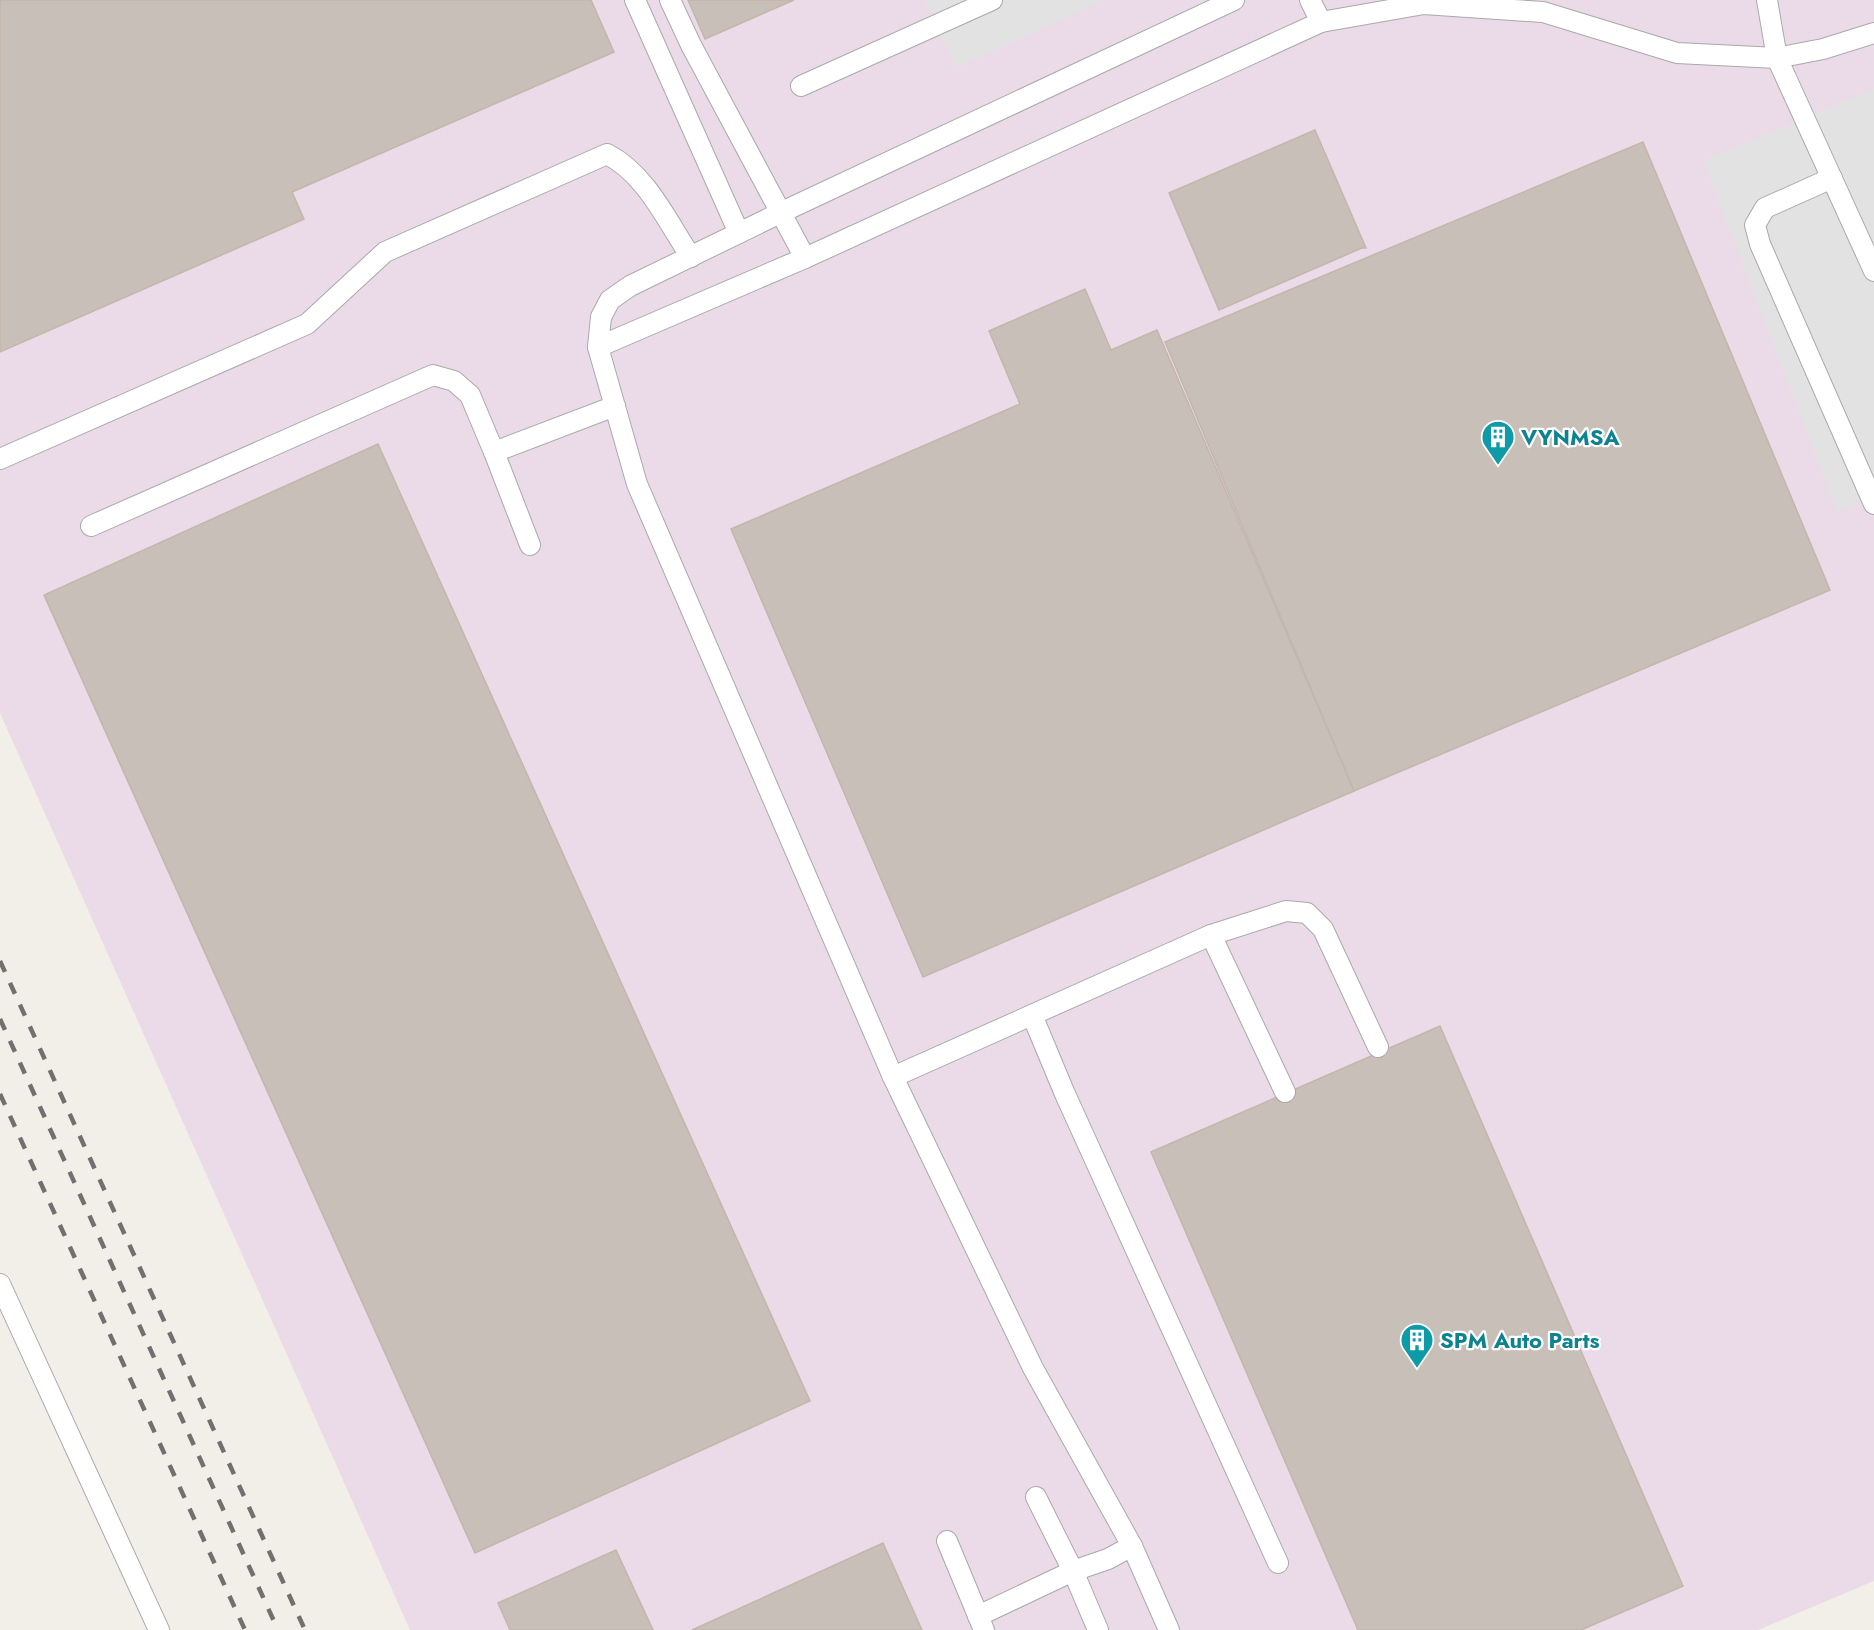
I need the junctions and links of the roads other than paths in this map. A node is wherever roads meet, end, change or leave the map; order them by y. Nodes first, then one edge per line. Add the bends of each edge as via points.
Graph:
1 (635, 0) edge
2 (670, 0) edge
3 (992, 0) edge
4 (1234, 0) edge
5 (1310, 0) edge
6 (1767, 0) edge
7 (1321, 22) junction
8 (1874, 33) edge
9 (1777, 58) junction
10 (801, 86) dead end
11 (1832, 178) junction
12 (782, 212) junction
13 (739, 233) junction
14 (691, 257) junction
15 (806, 258) junction
16 (1874, 271) edge
17 (598, 347) junction
18 (615, 406) junction
19 (494, 452) junction
20 (0, 459) edge
21 (1874, 504) edge
22 (92, 526) dead end
23 (530, 544) dead end
24 (1211, 934) junction
25 (1032, 1015) junction
26 (1378, 1047) dead end
27 (893, 1077) junction
28 (1285, 1092) dead end
29 (0, 1284) edge
30 (1036, 1497) dead end
31 (947, 1541) dead end
32 (1132, 1546) junction
33 (1278, 1563) dead end
34 (1072, 1571) junction
35 (981, 1623) edge
36 (159, 1630) edge
37 (1098, 1630) edge
38 (1169, 1630) edge

1 - 13 lane
2 - 12 lane
3 - 10 lane
4 - 12 lane
5 - 7 lane
6 - 9 lane
7 - 9 lane via 1424,4 1543,12 1677,53
7 - 15 lane
8 - 9 lane
9 - 11 lane
11 - 16 lane
11 - 21 lane via 1765,208 1755,225
12 - 13 lane
12 - 15 lane
13 - 14 lane
14 - 17 lane via 610,300 601,317
14 - 20 lane via 642,182 623,162 607,154 385,252 307,324
15 - 17 lane
17 - 18 lane
18 - 19 lane
18 - 27 lane via 637,484
19 - 22 lane via 470,395 454,381 433,375
19 - 23 lane
24 - 25 lane
24 - 26 lane via 1286,910 1307,913 1323,929
24 - 28 lane
25 - 27 lane
25 - 33 lane
27 - 32 lane via 1033,1368
29 - 36 lane
30 - 34 lane
31 - 35 lane
32 - 34 lane
32 - 38 lane
34 - 35 lane
34 - 37 lane

